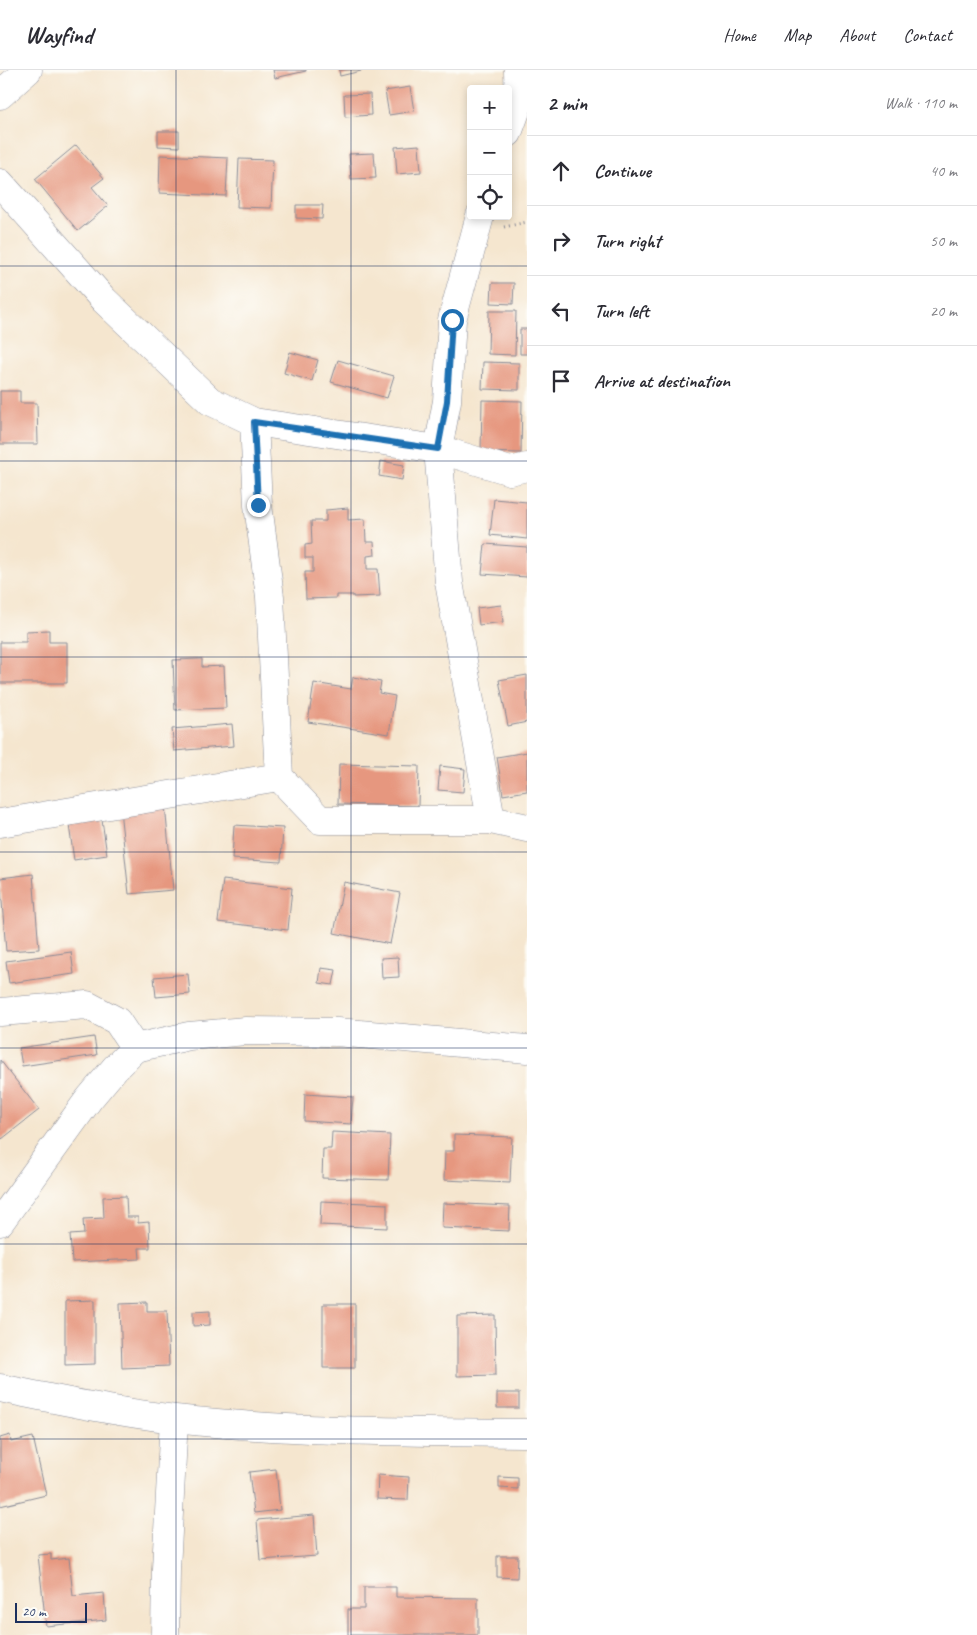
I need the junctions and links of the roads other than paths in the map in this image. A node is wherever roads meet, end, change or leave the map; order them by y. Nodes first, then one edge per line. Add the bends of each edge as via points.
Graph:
1 (28, 70) edge
2 (518, 70) edge
3 (0, 95) edge
4 (509, 130) edge
5 (0, 182) edge
6 (479, 220) edge
7 (254, 422) junction
8 (438, 449) junction
9 (527, 467) edge
10 (279, 777) junction
11 (492, 820) junction
12 (0, 824) edge
13 (527, 828) edge
14 (0, 1012) edge
15 (135, 1048) junction
16 (527, 1049) edge
17 (0, 1222) edge
18 (0, 1388) edge
19 (174, 1419) junction
20 (527, 1433) edge
21 (165, 1635) edge

1 - 3 street
2 - 4 street via 519,103
5 - 7 street via 104,300 210,401
6 - 8 street via 452,320 447,401
7 - 8 street
7 - 10 street via 258,505 270,597
8 - 9 street via 510,471
8 - 11 street via 449,582
10 - 11 street via 320,820
10 - 12 street
11 - 13 street
14 - 15 street via 87,1005 117,1021
15 - 16 street via 189,1036 246,1031 337,1032
15 - 17 street via 89,1099
18 - 19 street
19 - 20 street via 296,1428
19 - 21 street

